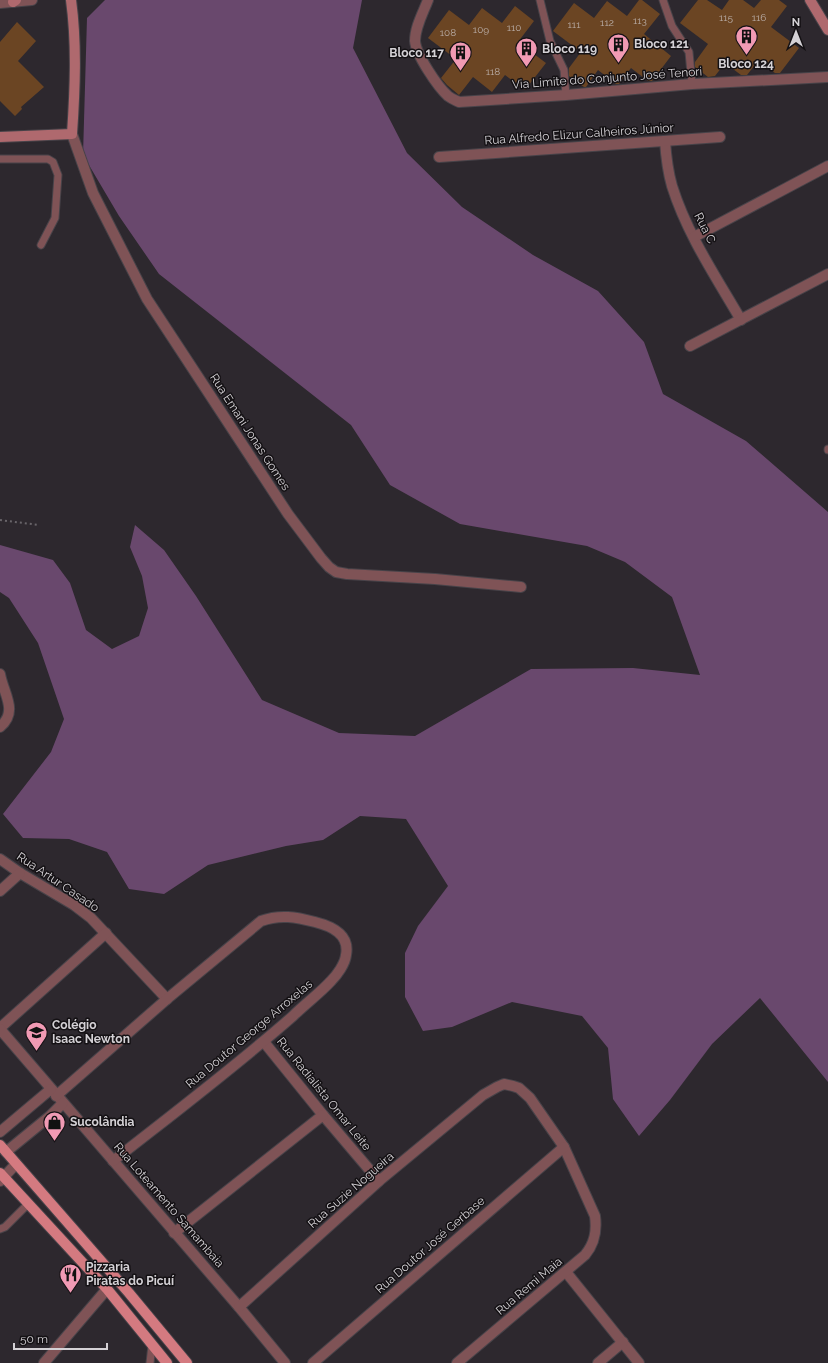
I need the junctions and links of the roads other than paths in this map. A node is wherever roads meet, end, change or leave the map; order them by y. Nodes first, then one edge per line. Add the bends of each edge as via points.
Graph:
1 (32, 0) edge
2 (71, 0) edge
3 (428, 0) edge
4 (540, 0) edge
5 (663, 0) edge
6 (810, 0) edge
7 (15, 1) edge
8 (0, 3) edge
9 (828, 30) edge
10 (828, 76) edge
11 (692, 84) junction
12 (566, 96) junction
13 (72, 134) junction
14 (0, 137) edge
15 (720, 137) dead end
16 (665, 141) junction
17 (440, 156) dead end
18 (0, 159) edge
19 (828, 166) edge
20 (694, 238) junction
21 (41, 245) dead end
22 (828, 274) edge
23 (741, 320) junction
24 (690, 346) dead end
25 (521, 588) dead end
26 (0, 674) edge
27 (0, 727) edge
28 (0, 859) edge
29 (20, 873) junction
30 (0, 891) edge
31 (106, 933) junction
32 (167, 999) junction
33 (0, 1029) edge
34 (264, 1042) junction
35 (57, 1096) junction
36 (323, 1115) junction
37 (0, 1132) edge
38 (564, 1147) junction
39 (3, 1149) edge
40 (114, 1161) junction
41 (16, 1164) junction
42 (1, 1177) edge
43 (379, 1181) junction
44 (28, 1204) junction
45 (595, 1216) joint
46 (0, 1229) edge
47 (174, 1233) junction
48 (566, 1272) junction
49 (107, 1289) junction
50 (239, 1307) junction
51 (623, 1342) junction
52 (152, 1345) junction
53 (44, 1363) edge
54 (150, 1363) edge
55 (167, 1363) edge
56 (187, 1363) edge
57 (285, 1363) edge
58 (313, 1363) edge
59 (457, 1363) edge
60 (598, 1363) edge
61 (639, 1363) edge

1 - 7 street
2 - 13 street via 74,17
3 - 12 street, Via Limite do Conjunto José Tenori via 419,24 416,46 425,65 450,98 459,102
4 - 12 lane via 550,40 564,70
5 - 11 lane via 672,26 689,52
6 - 9 street
7 - 8 street
10 - 11 street, Via Limite do Conjunto José Tenori
11 - 12 street, Via Limite do Conjunto José Tenori
13 - 14 street
13 - 25 street, Rua Emani Jonas Gomes via 93,193 147,299 288,514 329,567 336,572 347,574 435,579
15 - 16 street, Rua Alfredo Elizur Calheiros Júnior
16 - 17 street, Rua Alfredo Elizur Calheiros Júnior
16 - 20 street, Rua C via 672,186
18 - 21 lane via 48,159 54,162 58,175 55,218
19 - 20 street
20 - 23 street, Rua C
22 - 23 street
23 - 24 street
26 - 27 street via 10,711
28 - 29 street, Rua Artur Casado
29 - 30 street
29 - 31 street, Rua Artur Casado via 74,905
31 - 32 street, Rua Artur Casado
31 - 33 street
32 - 34 street, Rua Doutor George Arroxelas via 261,921 287,916 333,928 341,935 345,944 346,955 342,965 332,980
32 - 35 street
33 - 35 street, Rua Loteamento Samambaia
34 - 36 street, Rua Radialista Omar Leite
34 - 40 street, Rua Doutor George Arroxelas
35 - 37 street
35 - 39 street via 50,1116
35 - 40 street, Rua Loteamento Samambaia
36 - 43 street, Rua Radialista Omar Leite
36 - 47 street
38 - 43 street, Rua Suzie Nogueira via 530,1098 519,1088 504,1084 483,1095
38 - 45 street, Rua Suzie Nogueira
38 - 58 street, Rua Doutor José Gerbase
39 - 41 main road
40 - 47 street, Rua Loteamento Samambaia
41 - 42 street
41 - 56 main road
42 - 44 main road
43 - 50 street, Rua Suzie Nogueira
44 - 46 lane via 5,1228
44 - 49 main road
45 - 48 street, Rua Remi Maia via 596,1235 591,1248
47 - 50 street, Rua Loteamento Samambaia
48 - 51 street
48 - 59 street, Rua Remi Maia
49 - 52 main road
49 - 53 street
50 - 57 street, Rua Loteamento Samambaia
51 - 60 street
51 - 61 street
52 - 54 lane
52 - 55 main road

